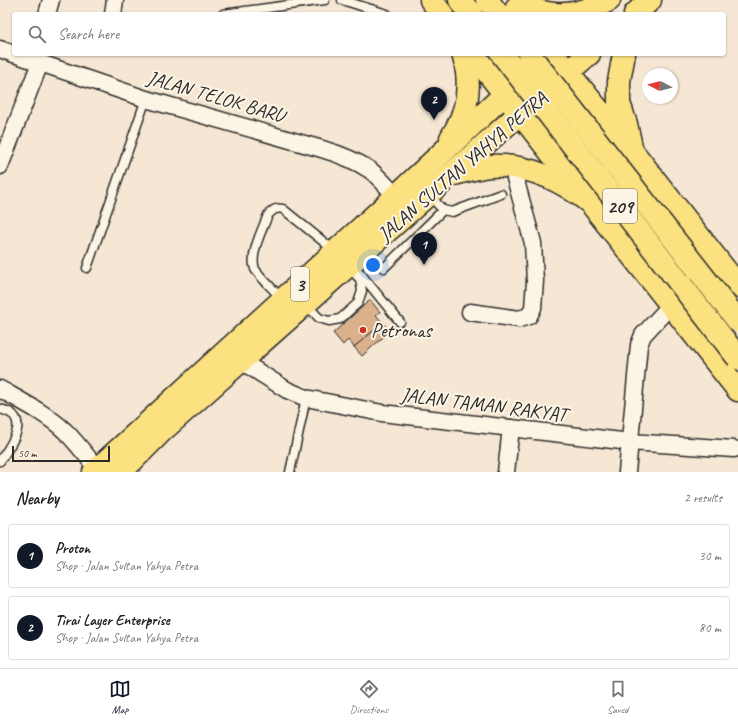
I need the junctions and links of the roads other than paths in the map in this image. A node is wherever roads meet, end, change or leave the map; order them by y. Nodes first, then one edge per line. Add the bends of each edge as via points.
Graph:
1 (51, 0) edge
2 (115, 0) edge
3 (324, 0) edge
4 (342, 0) edge
5 (431, 0) edge
6 (460, 0) edge
7 (487, 0) edge
8 (609, 0) edge
9 (614, 0) edge
10 (514, 8) edge
11 (48, 12) edge
12 (113, 12) edge
13 (237, 12) edge
14 (381, 12) edge
15 (440, 12) edge
16 (469, 12) edge
17 (544, 12) edge
18 (577, 12) edge
19 (600, 12) edge
20 (0, 49) edge
21 (12, 53) edge
22 (23, 56) edge
23 (471, 56) edge
24 (496, 56) edge
25 (503, 56) edge
26 (531, 56) edge
27 (550, 56) edge
28 (554, 56) edge
29 (587, 56) edge
30 (624, 56) edge
31 (36, 59) edge
32 (569, 72) junction
33 (504, 95) junction
34 (146, 99) junction
35 (519, 114) junction
36 (616, 131) junction
37 (632, 151) junction
38 (440, 156) junction
39 (0, 166) edge
40 (512, 166) junction
41 (561, 166) junction
42 (452, 174) junction
43 (501, 194) dead end
44 (396, 196) junction
45 (436, 202) junction
46 (589, 202) junction
47 (345, 260) junction
48 (87, 268) dead end
49 (384, 268) dead end
50 (738, 286) edge
51 (283, 299) junction
52 (306, 304) junction
53 (671, 305) junction
54 (470, 312) dead end
55 (738, 321) edge
56 (400, 322) dead end
57 (738, 358) edge
58 (241, 361) junction
59 (0, 389) edge
60 (738, 390) edge
61 (306, 398) junction
62 (0, 409) edge
63 (511, 428) junction
64 (630, 442) junction
65 (734, 449) dead end
66 (0, 461) edge
67 (95, 471) edge
68 (121, 472) edge
69 (290, 472) edge
70 (506, 472) edge
71 (627, 472) edge

1 - 11 street
2 - 12 street
3 - 13 lane
4 - 14 lane
5 - 15 main road
6 - 16 main road
7 - 10 main road
8 - 18 main road
9 - 19 main road
10 - 17 main road
20 - 21 street, JALAN TELOK BARU
22 - 31 street, JALAN TELOK BARU
23 - 24 main road
23 - 33 main road
23 - 38 main road via 466,65 465,112
25 - 57 main road, 209, bridge
26 - 55 main road, 209, bridge
27 - 33 main road, JALAN SULTAN YAHYA PETRA / 3
28 - 32 main road
29 - 32 main road, JALAN SULTAN YAHYA PETRA / 3
30 - 37 main road via 619,81 619,103
31 - 34 street, JALAN TELOK BARU
31 - 39 street
32 - 35 main road, JALAN SULTAN YAHYA PETRA / 3
32 - 36 main road
33 - 35 main road
33 - 38 main road, JALAN SULTAN YAHYA PETRA / 3
34 - 44 street, JALAN TELOK BARU via 342,156 371,171
34 - 48 lane
35 - 41 main road
35 - 42 main road, JALAN SULTAN YAHYA PETRA / 3
36 - 37 main road
36 - 41 main road via 593,130 568,137 560,144
37 - 50 main road
38 - 44 main road, JALAN SULTAN YAHYA PETRA / 3
40 - 42 main road via 490,166
40 - 46 main road via 536,171 572,189
40 - 54 street via 533,244 533,308 529,316 519,319
41 - 46 main road
42 - 45 main road, JALAN SULTAN YAHYA PETRA / 3
43 - 45 lane via 452,212
44 - 47 main road, JALAN SULTAN YAHYA PETRA / 3
45 - 47 main road, JALAN SULTAN YAHYA PETRA / 3
45 - 49 lane
46 - 53 main road
47 - 51 main road, JALAN SULTAN YAHYA PETRA / 3
47 - 51 lane via 283,209 273,210 268,215 253,261 255,269
47 - 52 main road, JALAN SULTAN YAHYA PETRA / 3
47 - 52 lane via 360,279 362,291 358,303 340,319 329,321 319,318
47 - 56 lane
51 - 67 main road, JALAN SULTAN YAHYA PETRA / 3
52 - 58 main road, JALAN SULTAN YAHYA PETRA / 3
53 - 60 main road
53 - 64 street via 643,335 639,345
58 - 61 street, JALAN TAMAN RAKYAT via 287,390
58 - 68 main road, JALAN SULTAN YAHYA PETRA / 3 via 163,430
59 - 67 street via 32,407 64,430 78,444
61 - 63 street, JALAN TAMAN RAKYAT via 382,413
61 - 69 lane
62 - 66 lane via 6,410 16,418 18,428
63 - 64 street, JALAN TAMAN RAKYAT
63 - 70 street
64 - 65 street, JALAN TAMAN RAKYAT
64 - 71 street

